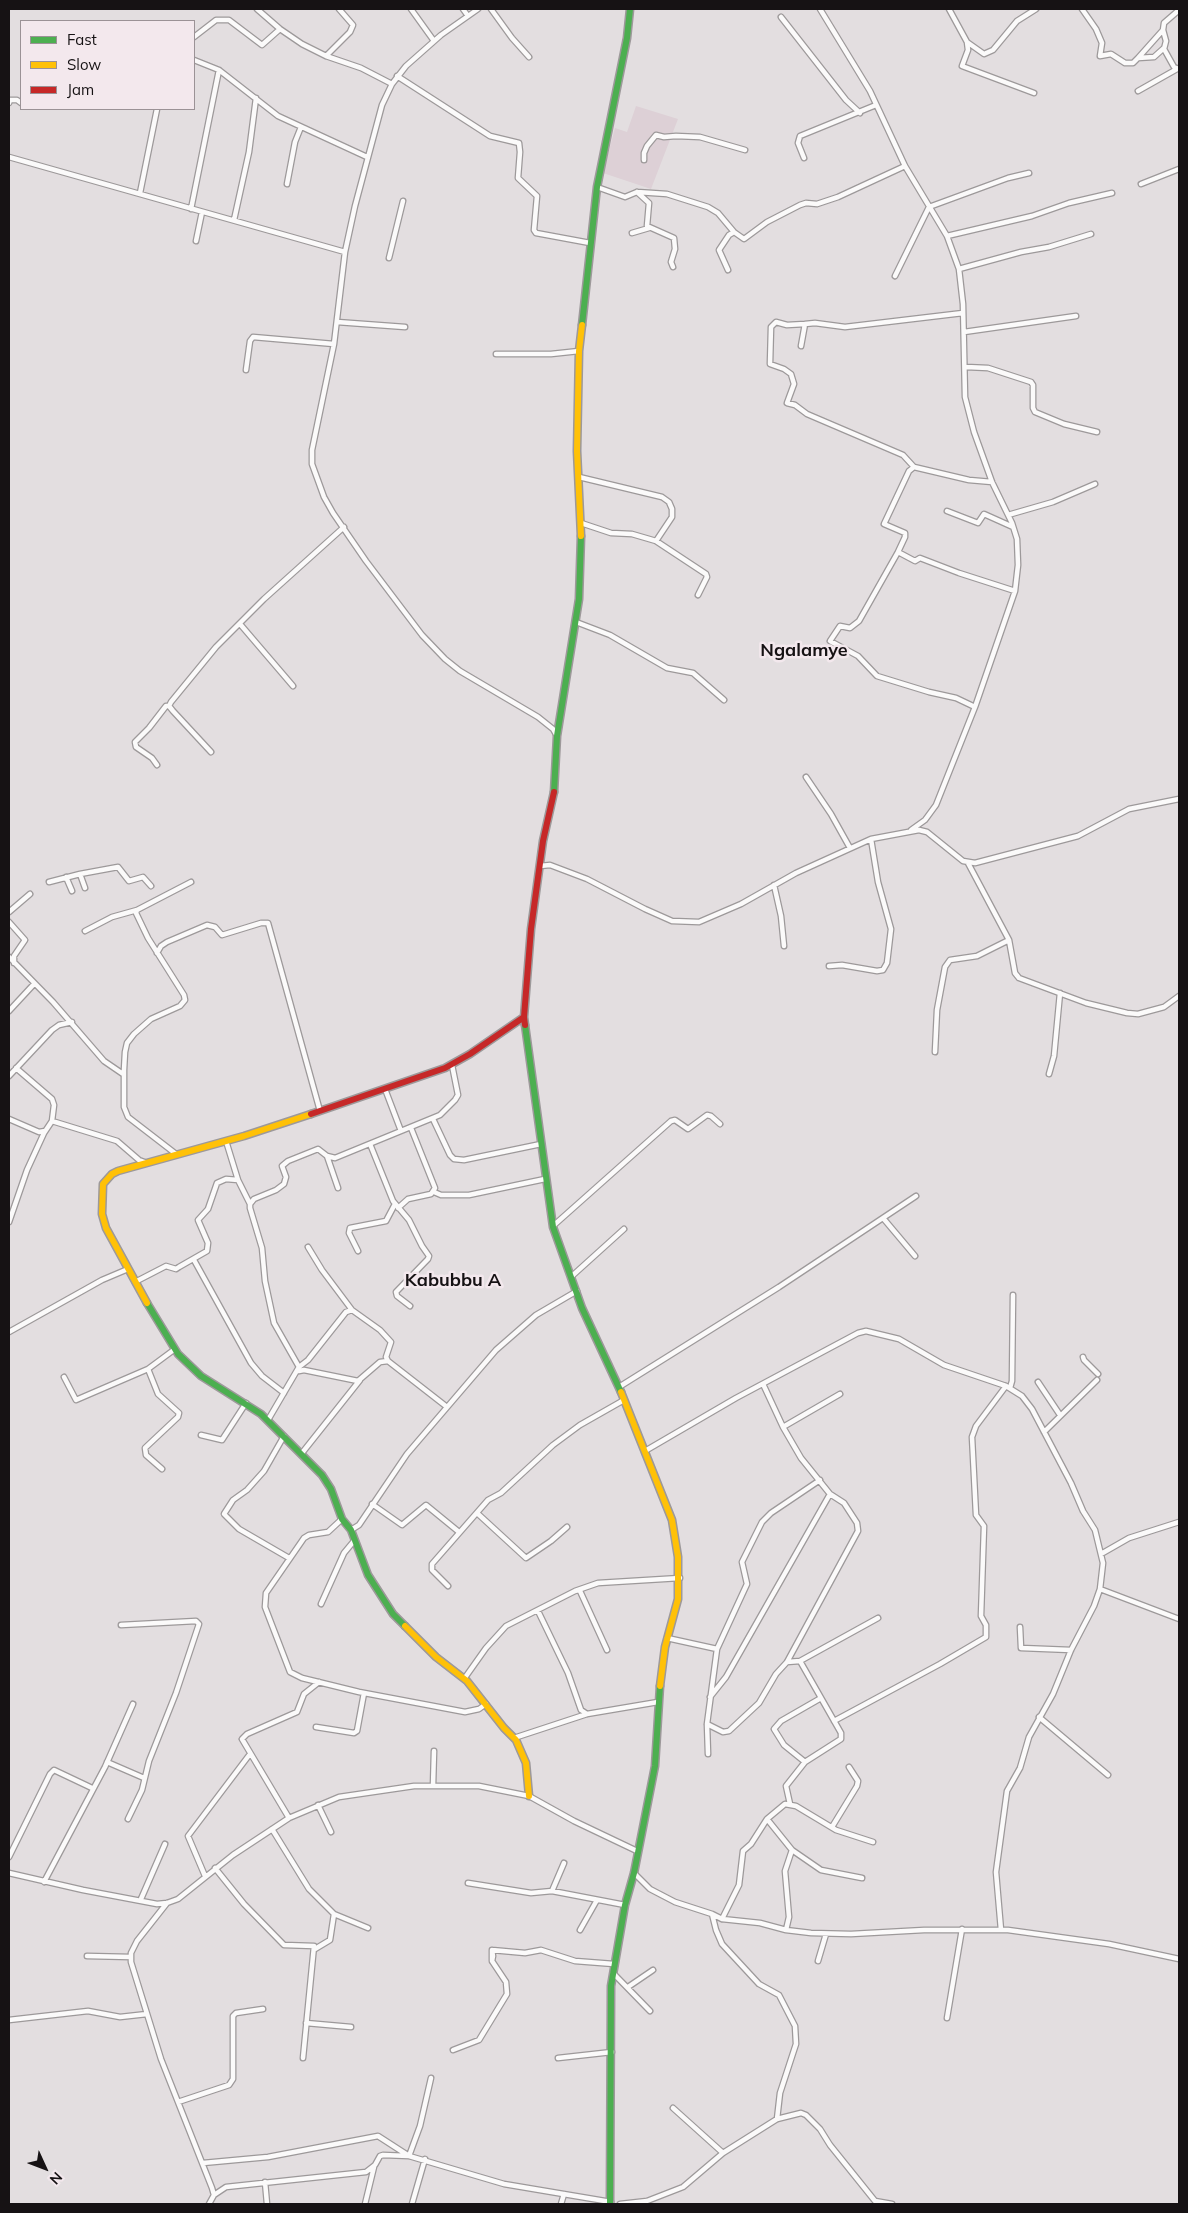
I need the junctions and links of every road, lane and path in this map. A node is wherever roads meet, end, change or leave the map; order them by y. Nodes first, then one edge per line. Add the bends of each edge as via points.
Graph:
1 (257, 9) edge
2 (339, 9) edge
3 (411, 9) edge
4 (463, 9) edge
5 (478, 9) edge
6 (491, 9) edge
7 (630, 9) edge
8 (820, 9) edge
9 (949, 9) edge
10 (1036, 9) edge
11 (1082, 9) edge
12 (1179, 10) edge
13 (468, 16) junction
14 (781, 17) dead end
15 (280, 29) junction
16 (1163, 30) junction
17 (195, 36) edge
18 (434, 42) junction
19 (968, 42) junction
20 (1164, 48) junction
21 (326, 56) junction
22 (529, 57) dead end
23 (1138, 58) junction
24 (195, 60) edge
25 (1178, 69) edge
26 (219, 70) junction
27 (397, 76) junction
28 (392, 84) junction
29 (1138, 91) dead end
30 (1034, 93) dead end
31 (256, 98) junction
32 (20, 102) edge
33 (9, 103) edge
34 (876, 105) junction
35 (157, 110) edge
36 (860, 113) junction
37 (301, 127) junction
38 (745, 150) dead end
39 (9, 157) edge
40 (368, 157) junction
41 (804, 158) dead end
42 (644, 160) dead end
43 (905, 166) junction
44 (1179, 169) edge
45 (1029, 173) dead end
46 (287, 184) dead end
47 (1141, 184) dead end
48 (596, 187) junction
49 (140, 192) junction
50 (637, 192) junction
51 (654, 192) junction
52 (1112, 193) dead end
53 (403, 201) dead end
54 (650, 203) junction
55 (930, 207) junction
56 (191, 209) junction
57 (202, 212) junction
58 (234, 220) junction
59 (649, 228) junction
60 (734, 232) junction
61 (632, 233) dead end
62 (1091, 234) dead end
63 (947, 236) junction
64 (196, 241) dead end
65 (590, 243) junction
66 (345, 252) junction
67 (389, 258) dead end
68 (674, 267) dead end
69 (959, 269) junction
70 (728, 270) dead end
71 (894, 276) dead end
72 (963, 313) junction
73 (1076, 316) dead end
74 (337, 322) junction
75 (805, 324) junction
76 (405, 328) dead end
77 (964, 332) junction
78 (334, 344) junction
79 (801, 346) dead end
80 (579, 351) junction
81 (496, 354) dead end
82 (966, 368) junction
83 (246, 370) dead end
84 (1097, 432) dead end
85 (914, 467) junction
86 (579, 477) junction
87 (992, 482) junction
88 (1095, 484) dead end
89 (947, 511) dead end
90 (1008, 515) junction
91 (581, 523) junction
92 (1013, 526) junction
93 (344, 528) junction
94 (656, 541) junction
95 (898, 552) junction
96 (1015, 591) junction
97 (698, 595) dead end
98 (576, 622) junction
99 (240, 624) junction
100 (293, 686) dead end
101 (724, 700) dead end
102 (169, 706) junction
103 (975, 707) junction
104 (557, 736) junction
105 (212, 752) dead end
106 (158, 765) dead end
107 (806, 777) dead end
108 (1179, 799) edge
109 (925, 820) junction
110 (911, 830) junction
111 (927, 832) junction
112 (871, 839) junction
113 (850, 848) junction
114 (968, 863) junction
115 (540, 866) junction
116 (80, 874) junction
117 (66, 877) junction
118 (49, 882) dead end
119 (191, 882) dead end
120 (774, 885) junction
121 (151, 886) dead end
122 (85, 888) dead end
123 (72, 891) dead end
124 (30, 894) dead end
125 (137, 910) junction
126 (9, 912) edge
127 (9, 922) edge
128 (85, 931) dead end
129 (1009, 940) junction
130 (784, 946) dead end
131 (157, 953) junction
132 (9, 957) edge
133 (14, 963) junction
134 (829, 966) dead end
135 (34, 984) junction
136 (1060, 992) junction
137 (1179, 996) edge
138 (9, 1011) edge
139 (524, 1017) junction
140 (72, 1022) junction
141 (934, 1052) dead end
142 (452, 1065) junction
143 (16, 1068) junction
144 (124, 1074) junction
145 (1049, 1074) dead end
146 (9, 1076) edge
147 (385, 1089) junction
148 (320, 1111) junction
149 (9, 1119) edge
150 (433, 1119) junction
151 (52, 1121) junction
152 (720, 1124) dead end
153 (411, 1128) junction
154 (46, 1131) junction
155 (401, 1131) junction
156 (226, 1141) junction
157 (370, 1144) junction
158 (541, 1144) junction
159 (176, 1154) junction
160 (327, 1156) junction
161 (146, 1163) junction
162 (546, 1179) junction
163 (238, 1180) junction
164 (338, 1188) dead end
165 (434, 1192) junction
166 (916, 1196) dead end
167 (250, 1204) junction
168 (397, 1206) junction
169 (884, 1218) junction
170 (9, 1222) edge
171 (552, 1227) junction
172 (624, 1229) dead end
173 (308, 1247) dead end
174 (358, 1251) dead end
175 (915, 1256) dead end
176 (194, 1260) junction
177 (128, 1269) junction
178 (572, 1276) junction
179 (135, 1282) junction
180 (576, 1291) junction
181 (1014, 1295) dead end
182 (410, 1306) dead end
183 (352, 1310) junction
184 (9, 1332) edge
185 (176, 1349) junction
186 (387, 1354) junction
187 (1083, 1356) dead end
188 (388, 1361) junction
189 (380, 1362) junction
190 (301, 1368) junction
191 (148, 1369) junction
192 (64, 1377) dead end
193 (360, 1380) junction
194 (1038, 1382) dead end
195 (763, 1384) junction
196 (619, 1387) junction
197 (1008, 1387) junction
198 (284, 1392) junction
199 (840, 1394) dead end
200 (624, 1400) junction
201 (246, 1403) junction
202 (446, 1407) junction
203 (1060, 1415) junction
204 (268, 1420) junction
205 (783, 1427) junction
206 (1044, 1432) junction
207 (201, 1435) dead end
208 (284, 1436) junction
209 (645, 1451) junction
210 (302, 1453) junction
211 (162, 1469) dead end
212 (820, 1480) junction
213 (830, 1494) junction
214 (372, 1504) junction
215 (477, 1512) junction
216 (342, 1519) junction
217 (1179, 1522) edge
218 (567, 1527) dead end
219 (351, 1530) junction
220 (459, 1532) junction
221 (354, 1541) junction
222 (1101, 1554) junction
223 (289, 1558) junction
224 (680, 1578) junction
225 (448, 1586) dead end
226 (1100, 1589) junction
227 (580, 1591) junction
228 (321, 1604) dead end
229 (538, 1611) junction
230 (878, 1618) dead end
231 (1179, 1619) edge
232 (121, 1624) dead end
233 (1020, 1627) dead end
234 (667, 1638) junction
235 (717, 1648) junction
236 (607, 1650) dead end
237 (1071, 1650) junction
238 (800, 1661) junction
239 (787, 1662) junction
240 (464, 1679) junction
241 (319, 1682) junction
242 (364, 1693) junction
243 (710, 1697) junction
244 (822, 1698) junction
245 (658, 1702) junction
246 (134, 1704) dead end
247 (486, 1704) junction
248 (581, 1710) junction
249 (587, 1714) junction
250 (580, 1716) junction
251 (1039, 1717) junction
252 (834, 1721) junction
253 (707, 1724) junction
254 (316, 1727) dead end
255 (514, 1738) junction
256 (434, 1751) dead end
257 (250, 1754) junction
258 (708, 1754) dead end
259 (107, 1762) junction
260 (805, 1762) junction
261 (849, 1767) dead end
262 (1108, 1775) dead end
263 (144, 1778) junction
264 (434, 1786) junction
265 (92, 1788) junction
266 (529, 1796) junction
267 (790, 1804) junction
268 (318, 1805) junction
269 (288, 1818) junction
270 (128, 1819) dead end
271 (767, 1819) junction
272 (832, 1827) junction
273 (272, 1829) junction
274 (331, 1832) dead end
275 (874, 1842) dead end
276 (165, 1844) dead end
277 (792, 1850) junction
278 (637, 1851) junction
279 (9, 1857) edge
280 (564, 1863) dead end
281 (215, 1868) junction
282 (9, 1873) edge
283 (634, 1873) junction
284 (205, 1876) junction
285 (862, 1878) dead end
286 (44, 1882) junction
287 (468, 1883) dead end
288 (552, 1891) junction
289 (141, 1899) junction
290 (597, 1900) junction
291 (167, 1903) junction
292 (625, 1905) junction
293 (334, 1914) junction
294 (712, 1914) junction
295 (722, 1919) junction
296 (368, 1928) dead end
297 (962, 1929) junction
298 (580, 1930) dead end
299 (786, 1930) junction
300 (1000, 1930) junction
301 (826, 1934) junction
302 (315, 1950) junction
303 (87, 1956) dead end
304 (131, 1957) junction
305 (1179, 1960) edge
306 (818, 1961) dead end
307 (614, 1964) junction
308 (653, 1970) dead end
309 (613, 1974) junction
310 (628, 1987) junction
311 (263, 2009) dead end
312 (650, 2011) dead end
313 (147, 2014) junction
314 (947, 2018) dead end
315 (9, 2020) edge
316 (306, 2023) junction
317 (351, 2027) dead end
318 (453, 2050) dead end
319 (612, 2052) junction
320 (303, 2058) dead end
321 (558, 2058) dead end
322 (431, 2078) dead end
323 (178, 2102) junction
324 (673, 2108) dead end
325 (777, 2119) junction
326 (723, 2152) junction
327 (409, 2156) junction
328 (425, 2159) junction
329 (203, 2163) junction
330 (375, 2165) junction
331 (265, 2182) junction
332 (564, 2194) junction
333 (214, 2195) junction
334 (654, 2199) junction
335 (610, 2203) edge
336 (875, 2203) edge
337 (209, 2204) edge
338 (267, 2204) edge
339 (365, 2204) edge
340 (412, 2204) edge
341 (561, 2204) edge
342 (620, 2204) edge
343 (657, 2204) edge
344 (892, 2204) edge

1 - 15 street
2 - 21 street via 353,25
3 - 18 street
4 - 13 street
5 - 13 street
6 - 22 street
7 - 48 street
8 - 34 street
9 - 19 street
10 - 19 street via 1017,21 988,54
11 - 23 street via 1102,43 1100,56 1111,54 1125,63
12 - 16 street via 1164,23
13 - 18 street
14 - 36 street via 846,100
15 - 17 street via 262,45 229,20 216,20
15 - 21 street
16 - 20 street
16 - 23 street
18 - 27 street
19 - 30 street via 962,66
20 - 23 street via 1154,57
20 - 25 street
21 - 28 street via 361,68
24 - 26 street
25 - 29 street
26 - 31 street
26 - 56 street
27 - 28 street
27 - 65 street via 490,136 519,143 518,178 537,196 536,233
28 - 40 street via 382,105
31 - 37 street via 278,116
31 - 58 street via 249,152
32 - 33 street via 10,100
34 - 36 street
34 - 43 street
35 - 49 street
36 - 41 street via 800,136 798,143
37 - 40 street
37 - 46 street
38 - 42 street via 700,138 656,136 647,146
39 - 49 street
40 - 66 street
43 - 55 street
43 - 60 street via 838,197 817,204 800,205 767,222 744,239
44 - 47 street
45 - 55 street
48 - 50 street via 625,197
48 - 65 street
49 - 56 street
50 - 51 street
50 - 54 street
51 - 54 street
51 - 60 street via 708,207 718,213
52 - 63 street
53 - 67 street
54 - 59 street
55 - 63 street
55 - 71 street
56 - 57 street
57 - 58 street
57 - 64 street
58 - 66 street
59 - 61 street
59 - 68 street via 674,238 671,262
60 - 70 street via 719,250
62 - 69 street
63 - 69 street
65 - 80 street
66 - 74 street
69 - 72 street
72 - 75 street via 845,327
72 - 77 street
73 - 77 street
74 - 76 street
74 - 78 street
75 - 79 street
75 - 85 street via 794,326 776,322 771,327 770,364 792,374 794,384 787,404 903,455
77 - 82 street
78 - 83 street via 253,338
78 - 93 street via 312,450 312,464 324,497
80 - 81 street
80 - 86 street
82 - 84 street via 988,368 1031,382 1035,412 1064,424
82 - 87 street via 966,396 974,432
85 - 87 street
85 - 95 street via 909,471 884,524 905,533
86 - 91 street
86 - 94 street via 662,497 669,502 672,517
87 - 90 street
88 - 90 street via 1053,502
89 - 92 street via 978,523 984,514
90 - 92 street
91 - 94 street via 611,533 632,534
91 - 98 street
92 - 96 street via 1018,552
93 - 99 street
93 - 104 street via 422,635 445,659 538,717
94 - 97 street via 706,574
95 - 96 street via 915,561 920,558
95 - 103 street via 859,621 850,628 840,626 830,641 858,656 877,676 956,698
96 - 103 street
98 - 101 street via 610,635 666,668 693,673
98 - 104 street
99 - 100 street
99 - 102 street via 210,653
102 - 105 street
102 - 106 street via 135,742 136,747
103 - 109 street via 936,806
104 - 115 street via 554,791
107 - 113 street
108 - 114 street via 1129,809 1078,836 1055,844
109 - 110 street
109 - 111 street
110 - 111 street
110 - 112 street
111 - 114 street
112 - 113 street
112 - 134 street via 891,929 887,963 883,970 878,971
113 - 120 street
114 - 129 street
115 - 120 street via 562,868 672,921 686,923 711,918
115 - 139 street via 528,950
116 - 117 street
116 - 121 street via 118,867 129,881 143,877
116 - 122 street
117 - 118 street
117 - 123 street
119 - 125 street
120 - 130 street
124 - 126 street
125 - 128 street
125 - 131 street
127 - 133 street via 25,940 14,956
129 - 136 street via 1015,973 1019,978
129 - 141 street via 976,956 950,960 945,967
131 - 144 street via 185,1000 180,1006 151,1019 134,1034 127,1043
131 - 148 street via 167,942 207,924 222,934 267,922
132 - 133 street
133 - 135 street
135 - 138 street
135 - 140 street
136 - 137 street via 1086,1003 1138,1014 1164,1007
136 - 145 street via 1054,1056
139 - 142 street
139 - 158 street
140 - 143 street via 52,1030
140 - 144 street via 99,1056
142 - 147 street
142 - 150 street via 458,1095
143 - 146 street
143 - 151 street via 52,1099
144 - 159 street via 124,1107 128,1117
147 - 148 street
147 - 155 street
148 - 156 street
149 - 154 street via 38,1132
150 - 153 street
150 - 158 street via 454,1159 464,1160
151 - 154 street
151 - 161 street via 117,1141
152 - 171 street via 707,1115 688,1129 675,1120 671,1121
153 - 155 street
153 - 165 street
154 - 170 street via 27,1170
155 - 157 street
156 - 159 street
156 - 163 street
157 - 160 street via 335,1158
157 - 168 street
158 - 162 street
159 - 161 street
160 - 164 street
160 - 167 street via 318,1149 285,1162 282,1166 286,1177 284,1184
161 - 177 street via 112,1174 102,1189 104,1220
162 - 165 street via 469,1195
162 - 171 street
163 - 167 street
163 - 176 street via 226,1179 217,1183 208,1209 198,1220 208,1247
165 - 168 street via 408,1199
166 - 169 street
167 - 190 street via 262,1248 274,1323
168 - 174 street via 386,1221 350,1228 349,1233
168 - 182 street via 409,1220 429,1257 396,1292
169 - 175 street
169 - 196 street
171 - 178 street
172 - 178 street
173 - 183 street
176 - 179 street via 176,1269 166,1266
176 - 198 street via 251,1363 262,1376
177 - 179 street
177 - 184 street
178 - 180 street
179 - 185 street
180 - 196 street
180 - 202 street via 520,1328
181 - 197 street via 1012,1381
183 - 186 street via 389,1339 391,1345
183 - 190 street via 346,1312
185 - 191 street
185 - 201 street via 194,1371
186 - 188 street
186 - 189 street
187 - 203 street via 1098,1377
188 - 189 street
188 - 202 street
189 - 193 street
190 - 193 street
190 - 198 street
191 - 192 street via 76,1400
191 - 211 street via 158,1394 179,1413 145,1448 146,1455
193 - 210 street
194 - 203 street
195 - 197 street via 866,1331 899,1339 944,1365
195 - 205 street
195 - 209 street
196 - 200 street
197 - 206 street via 1022,1396
197 - 252 street via 976,1426 972,1437 976,1515 984,1526 981,1616 986,1624 986,1637
198 - 204 street
199 - 205 street
200 - 209 street
200 - 215 street via 553,1445
201 - 204 street
201 - 207 street via 222,1440
202 - 214 street via 399,1464
203 - 206 street
204 - 208 street
205 - 212 street via 801,1458
206 - 222 street via 1094,1530
208 - 210 street
208 - 223 street via 259,1477 233,1500 224,1514 239,1529
209 - 224 street via 672,1520
210 - 216 street via 327,1481
212 - 213 street
212 - 235 street via 770,1513 762,1522 742,1562 747,1584
213 - 239 street via 844,1503 857,1523 858,1531
213 - 243 street via 726,1677
214 - 219 street via 357,1528
214 - 220 street via 402,1525 426,1505
215 - 218 street via 526,1558
215 - 220 street
216 - 219 street
216 - 223 street via 328,1532 308,1535
217 - 222 street via 1129,1538
219 - 221 street
220 - 225 street via 431,1568
221 - 228 street via 341,1558
221 - 240 street via 368,1575 393,1614 436,1657
222 - 226 street
223 - 241 street via 266,1593 265,1607 290,1672
224 - 227 street via 598,1583
224 - 234 street
226 - 231 street
226 - 237 street
227 - 229 street
227 - 236 street
229 - 240 street via 504,1628
229 - 248 street via 568,1673
230 - 238 street
232 - 263 street via 196,1621 199,1624
233 - 237 street via 1021,1648
234 - 235 street
234 - 245 street
235 - 243 street
237 - 251 street via 1053,1694
238 - 239 street
238 - 244 street
239 - 253 street via 758,1703 729,1731 722,1732
240 - 247 street
241 - 242 street
241 - 257 street via 304,1694 296,1712 244,1736 243,1742
242 - 247 street via 465,1712
242 - 254 street via 354,1733
243 - 253 street
244 - 252 street
244 - 260 street via 781,1721 774,1729 784,1745
245 - 249 street
245 - 278 street via 655,1766
246 - 259 street
247 - 255 street
248 - 249 street
248 - 250 street
249 - 250 street
250 - 255 street
251 - 262 street
251 - 300 street via 1020,1768 1007,1791 996,1872
252 - 260 street via 841,1739
253 - 258 street
255 - 266 street via 526,1763
256 - 264 street
257 - 269 street
257 - 284 street via 188,1836
259 - 263 street
259 - 265 street
260 - 267 street via 786,1786
261 - 272 street via 858,1781 857,1786
263 - 270 street
264 - 266 street via 479,1786
264 - 268 street via 347,1795
265 - 279 street via 54,1770
265 - 286 street
266 - 278 street
267 - 271 street via 780,1807
267 - 272 street
268 - 269 street
268 - 274 street
269 - 273 street
271 - 277 street
271 - 295 street via 743,1851 739,1885
272 - 275 street
273 - 281 street
273 - 293 street via 309,1889
276 - 289 street
277 - 285 street via 821,1870
277 - 299 street via 785,1871 789,1917
278 - 283 street
280 - 288 street
281 - 284 street
281 - 302 street via 284,1945 309,1945
282 - 286 street
283 - 292 street
283 - 294 street via 664,1897
284 - 291 street
286 - 289 street
287 - 288 street via 531,1893
288 - 290 street
289 - 291 street via 157,1904
290 - 292 street
290 - 298 street
291 - 304 street via 136,1941
292 - 307 street
293 - 296 street
293 - 302 street via 330,1940
294 - 295 street
294 - 325 street via 722,1944 759,1984 779,1995 795,2026 796,2044 780,2093
295 - 299 street
297 - 300 street
297 - 301 street
297 - 314 street
299 - 301 street
300 - 305 street via 1109,1944
301 - 306 street
302 - 316 street
303 - 304 street
304 - 313 street
307 - 309 street
307 - 318 street via 575,1961 541,1950 525,1953 492,1950 492,1961 506,1982 507,1994 479,2040
308 - 310 street
309 - 310 street
309 - 319 street
310 - 312 street
311 - 323 street via 233,2016 233,2079 229,2085
313 - 315 street via 120,2017 88,2011
313 - 323 street
316 - 317 street
316 - 320 street
319 - 321 street
319 - 335 street
322 - 327 street
323 - 329 street
324 - 326 street
325 - 326 street
325 - 336 street via 806,2115
326 - 334 street via 683,2186
327 - 328 street
327 - 329 street via 378,2136 268,2157
327 - 330 street via 380,2156
328 - 332 street via 504,2184
328 - 340 street
329 - 333 street
330 - 331 street via 366,2172
330 - 339 street
331 - 333 street via 226,2187
331 - 338 street
332 - 335 street
332 - 341 street
333 - 337 street
334 - 342 street
334 - 343 street
336 - 344 street

